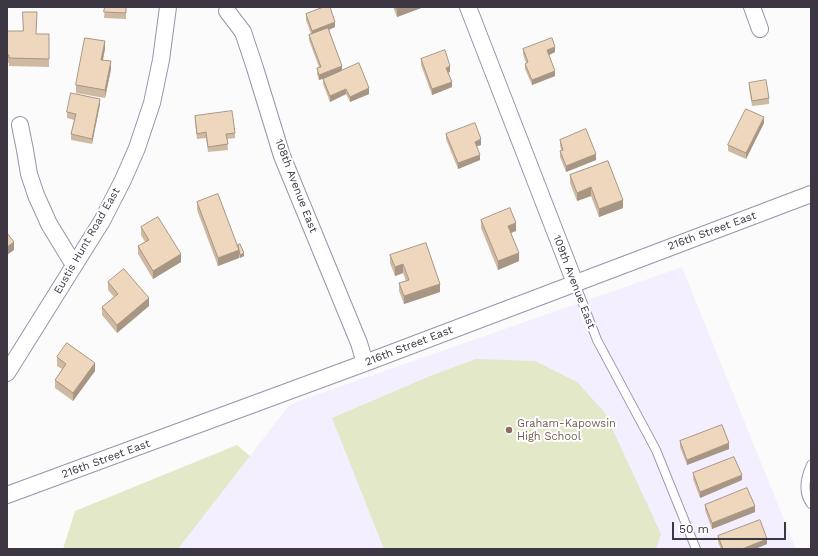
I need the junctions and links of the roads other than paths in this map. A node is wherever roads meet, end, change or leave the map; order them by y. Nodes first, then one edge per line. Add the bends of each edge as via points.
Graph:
1 (168, 7) edge
2 (468, 7) edge
3 (752, 7) edge
4 (227, 10) dead end
5 (760, 29) dead end
6 (20, 125) dead end
7 (811, 194) edge
8 (74, 265) junction
9 (575, 283) junction
10 (365, 362) junction
11 (7, 373) edge
12 (811, 465) edge
13 (7, 495) edge
14 (811, 504) edge
15 (696, 549) edge

1 - 8 street, Eustis Hunt Road East via 152,103 137,148 102,221
2 - 9 street, 109th Avenue East
3 - 5 street
4 - 10 street, 108th Avenue East via 243,32 282,156
6 - 8 street via 29,174 36,195 49,224
7 - 9 street, 216th Street East
8 - 11 street, Eustis Hunt Road East
9 - 10 street, 216th Street East
9 - 15 lane, 109th Avenue East via 597,340 656,450
10 - 13 street, 216th Street East
12 - 14 lane via 805,477 806,498

